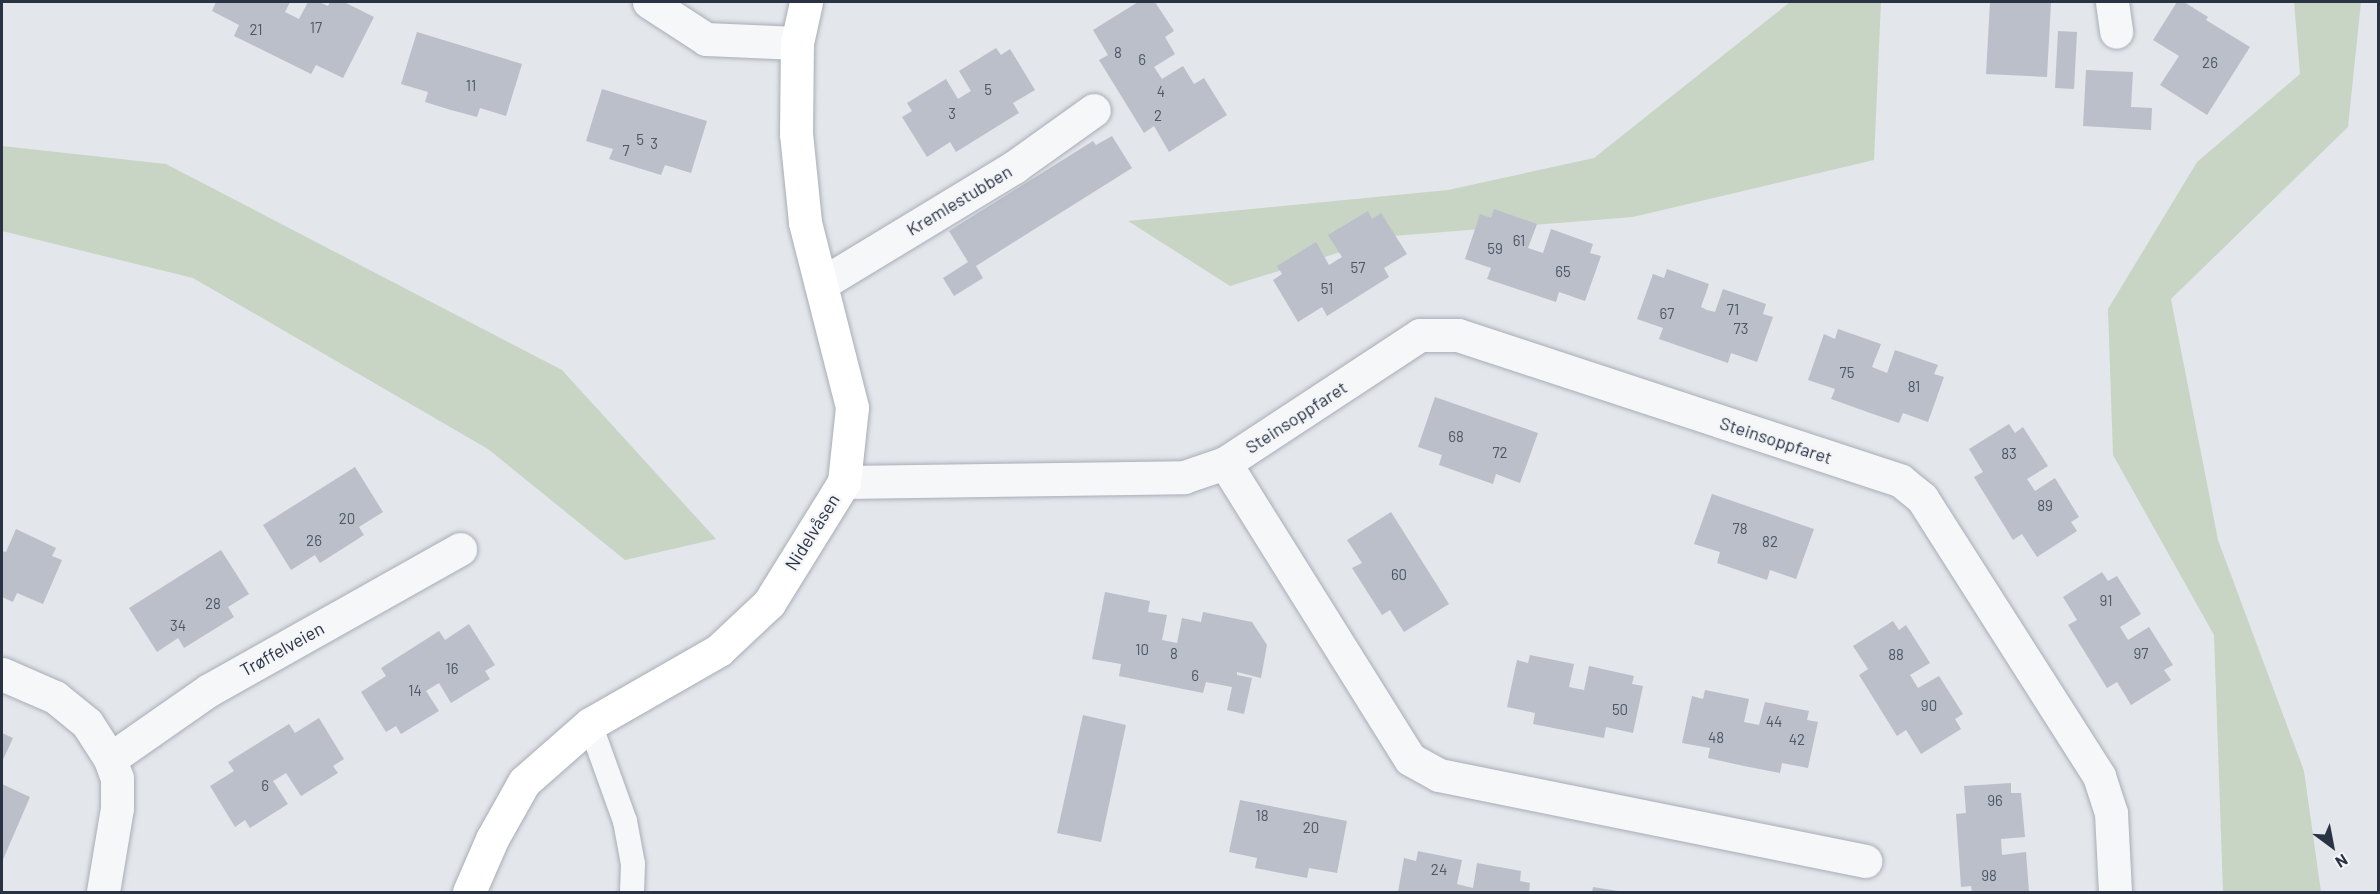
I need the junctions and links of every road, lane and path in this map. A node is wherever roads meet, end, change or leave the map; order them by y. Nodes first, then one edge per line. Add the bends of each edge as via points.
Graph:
1 (650, 2) edge
2 (806, 2) edge
3 (797, 43) junction
4 (1094, 110) dead end
5 (821, 284) junction
6 (1225, 463) junction
7 (844, 482) junction
8 (460, 549) dead end
9 (2, 674) edge
10 (590, 724) junction
11 (110, 759) junction
12 (1865, 861) dead end
13 (103, 892) edge
14 (469, 892) edge
15 (632, 892) edge
16 (2115, 892) edge

1 - 3 street via 706,39
2 - 3 street, Nidelvåsen
3 - 5 street, Nidelvåsen via 796,134 805,222
4 - 5 street, Kremlestubben via 1014,167
5 - 7 street, Nidelvåsen via 852,407
6 - 7 street, Steinsoppfaret via 1184,477
6 - 12 street, Steinsoppfaret via 1410,759 1439,775
6 - 16 street, Steinsoppfaret via 1419,335 1458,335 1900,482 1922,498 2099,776 2111,813
7 - 10 street, Nidelvåsen via 769,603 719,650
8 - 11 street, Trøffelveien via 209,690
9 - 11 street via 55,697 87,723
10 - 14 street, Nidelvåsen via 524,782 492,839
10 - 15 lane via 626,821 633,864
11 - 13 street via 117,778 117,808

